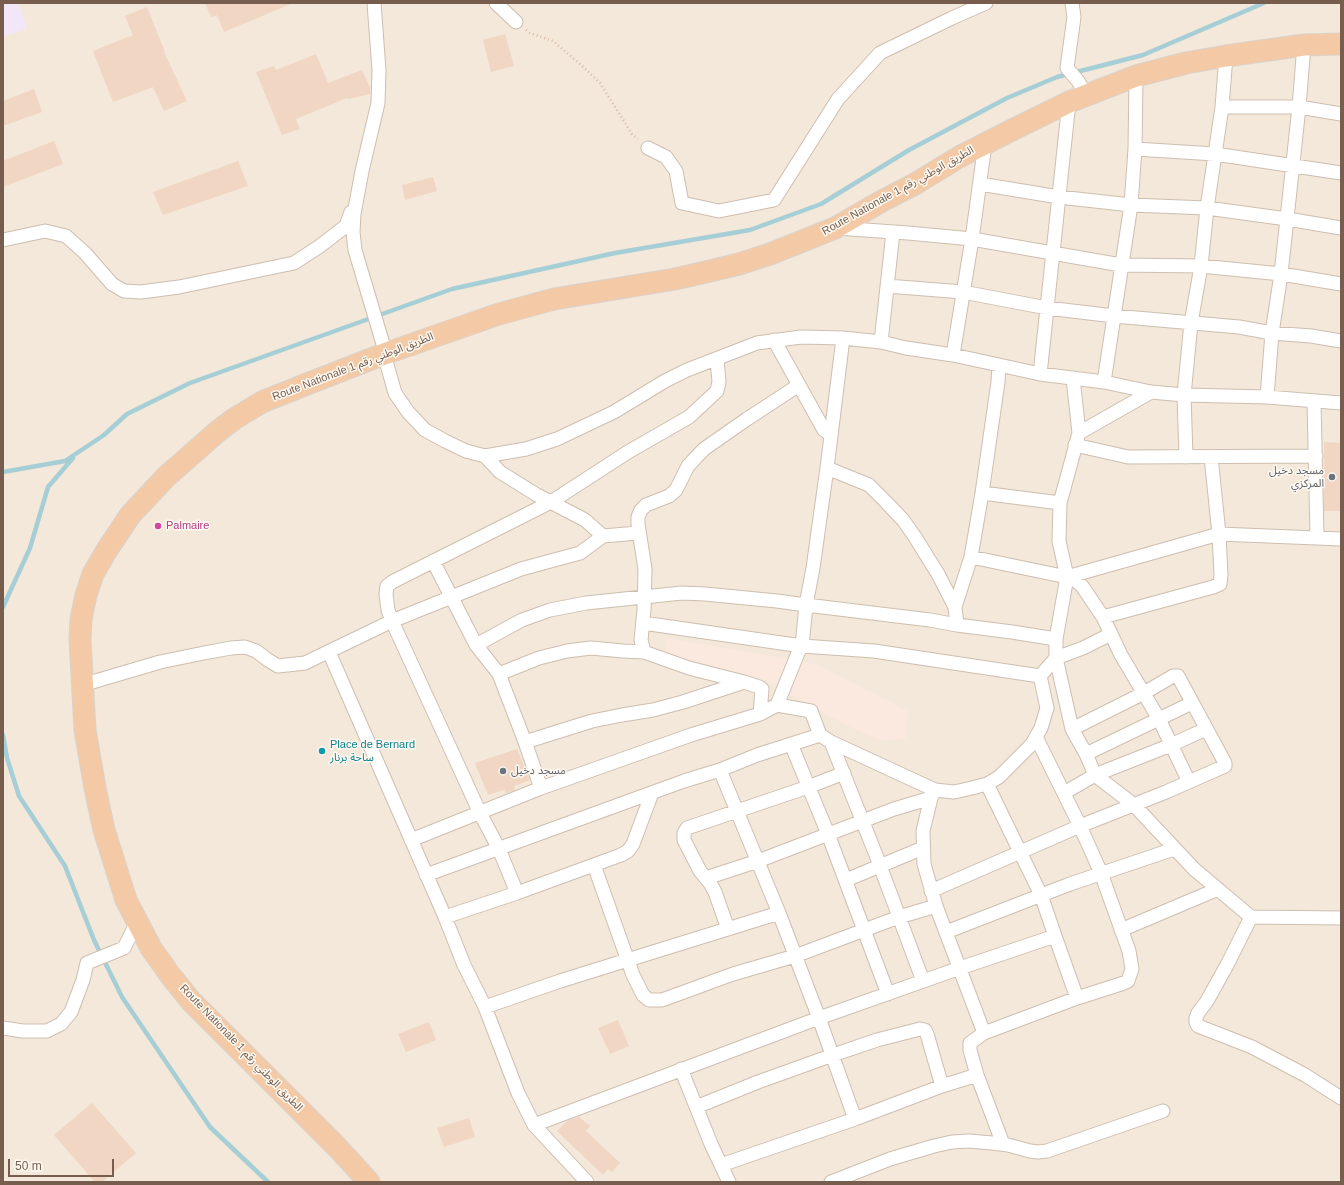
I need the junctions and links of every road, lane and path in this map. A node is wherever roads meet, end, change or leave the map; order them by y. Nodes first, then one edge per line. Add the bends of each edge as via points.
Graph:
1 (374, 3) edge
2 (496, 3) edge
3 (986, 3) edge
4 (1072, 3) edge
5 (516, 22) joint
6 (1341, 44) edge
7 (1304, 45) junction
8 (1226, 56) junction
9 (1136, 76) junction
10 (1078, 99) junction
11 (1222, 107) junction
12 (1299, 107) junction
13 (1341, 114) edge
14 (985, 144) junction
15 (648, 148) joint
16 (1135, 149) junction
17 (1215, 154) junction
18 (1293, 164) junction
19 (1341, 173) edge
20 (980, 184) junction
21 (359, 189) junction
22 (1059, 197) junction
23 (1131, 205) junction
24 (1207, 208) junction
25 (1287, 219) junction
26 (835, 228) junction
27 (1341, 228) edge
28 (893, 232) junction
29 (972, 239) junction
30 (3, 240) edge
31 (1052, 252) junction
32 (1121, 265) junction
33 (1201, 266) junction
34 (1281, 274) junction
35 (1341, 284) edge
36 (887, 286) junction
37 (964, 292) junction
38 (1047, 308) junction
39 (1114, 316) junction
40 (1191, 323) junction
41 (1272, 333) junction
42 (843, 338) junction
43 (774, 340) junction
44 (1341, 341) edge
45 (881, 342) junction
46 (384, 349) junction
47 (953, 355) junction
48 (717, 359) junction
49 (999, 365) junction
50 (1040, 374) junction
51 (1073, 378) junction
52 (1104, 382) junction
53 (799, 385) junction
54 (1151, 392) junction
55 (1184, 395) junction
56 (1267, 397) junction
57 (1314, 400) junction
58 (1341, 400) edge
59 (831, 435) junction
60 (1077, 439) junction
61 (485, 456) junction
62 (1316, 456) junction
63 (1186, 457) junction
64 (1211, 457) junction
65 (827, 468) junction
66 (982, 493) junction
67 (551, 502) junction
68 (1060, 503) junction
69 (638, 533) junction
70 (1219, 534) junction
71 (603, 536) junction
72 (1317, 537) junction
73 (1341, 539) edge
74 (971, 557) junction
75 (433, 561) junction
76 (1067, 577) junction
77 (644, 596) junction
78 (452, 597) junction
79 (806, 605) junction
80 (955, 607) junction
81 (1103, 617) junction
82 (392, 621) junction
83 (643, 623) junction
84 (957, 625) junction
85 (1111, 634) junction
86 (1056, 639) junction
87 (476, 645) junction
88 (802, 646) junction
89 (329, 652) junction
90 (644, 652) junction
91 (1056, 658) junction
92 (499, 674) junction
93 (1040, 676) junction
94 (744, 682) junction
95 (82, 685) junction
96 (1144, 693) junction
97 (1192, 703) junction
98 (777, 705) junction
99 (760, 714) junction
100 (1159, 719) junction
101 (1072, 729) junction
102 (1206, 729) junction
103 (820, 735) junction
104 (1036, 737) junction
105 (525, 742) junction
106 (831, 742) junction
107 (791, 744) junction
108 (1171, 745) junction
109 (1086, 754) junction
110 (720, 770) junction
111 (844, 773) junction
112 (1095, 775) junction
113 (1189, 782) junction
114 (987, 784) junction
115 (808, 787) junction
116 (541, 788) junction
117 (652, 793) junction
118 (1064, 793) junction
119 (933, 794) junction
120 (1134, 805) junction
121 (737, 811) junction
122 (480, 813) junction
123 (862, 820) junction
124 (1080, 826) junction
125 (828, 834) junction
126 (411, 840) junction
127 (923, 848) junction
128 (499, 849) junction
129 (1174, 849) junction
130 (1021, 853) junction
131 (758, 861) junction
132 (594, 865) junction
133 (880, 866) junction
134 (1100, 873) junction
135 (426, 875) junction
136 (706, 878) junction
137 (846, 880) junction
138 (1218, 889) junction
139 (931, 891) junction
140 (516, 893) junction
141 (1041, 895) junction
142 (936, 906) junction
143 (779, 913) junction
144 (445, 917) junction
145 (899, 917) junction
146 (1251, 917) junction
147 (1341, 918) edge
148 (137, 922) junction
149 (728, 929) junction
150 (864, 930) junction
151 (1121, 930) junction
152 (946, 932) junction
153 (1055, 936) junction
154 (795, 956) junction
155 (629, 960) junction
156 (960, 968) junction
157 (923, 981) junction
158 (888, 994) junction
159 (1077, 998) junction
160 (485, 1007) junction
161 (819, 1018) junction
162 (3, 1028) edge
163 (984, 1033) junction
164 (832, 1055) junction
165 (680, 1069) junction
166 (977, 1075) junction
167 (942, 1086) junction
168 (1341, 1098) edge
169 (696, 1107) junction
170 (1163, 1111) dead end
171 (855, 1119) junction
172 (534, 1125) junction
173 (1003, 1144) junction
174 (721, 1165) junction
175 (369, 1182) edge
176 (587, 1182) edge
177 (728, 1182) edge
178 (831, 1182) edge

1 - 21 street via 379,70 378,103
2 - 5 street
3 - 15 street via 880,53 838,99 774,200 719,211 682,203 676,171 666,157
4 - 10 street via 1074,17 1068,68 1078,80
5 - 15 path via 530,33 553,41 600,83 632,134
6 - 7 highway, Route Nationale الطريق الوطني رقم 1
7 - 8 highway, Route Nationale الطريق الوطني رقم 1
7 - 12 street
8 - 9 highway, Route Nationale الطريق الوطني رقم 1
8 - 11 street
9 - 10 highway, Route Nationale الطريق الوطني رقم 1
9 - 16 street
10 - 14 highway, Route Nationale الطريق الوطني رقم 1
10 - 22 street
11 - 12 street
11 - 17 street
12 - 13 street
12 - 18 street
14 - 20 street
14 - 26 highway, Route Nationale الطريق الوطني رقم 1
16 - 17 street
16 - 23 street
17 - 18 street
17 - 24 street
18 - 19 street
18 - 25 street
20 - 22 street
20 - 29 street
21 - 30 street via 346,226 294,263 156,290 124,291 112,284 66,236 45,231
21 - 46 street via 353,232 355,250
22 - 23 street
22 - 31 street
23 - 24 street
23 - 32 street
24 - 25 street
24 - 33 street
25 - 27 street
25 - 34 street
26 - 28 street
26 - 46 highway, Route Nationale الطريق الوطني رقم 1 via 799,244 739,264 675,279 554,299
28 - 29 street
28 - 36 street
29 - 31 street
29 - 37 street
31 - 32 street
31 - 38 street
32 - 33 street
32 - 39 street
33 - 34 street
33 - 40 street
34 - 35 street
34 - 41 street
36 - 37 street
36 - 45 street
37 - 38 street
37 - 47 street
38 - 39 street
38 - 50 street
39 - 40 street
39 - 52 street
40 - 41 street
40 - 55 street
41 - 44 street
41 - 56 street
42 - 43 street via 801,337
42 - 45 street
42 - 59 street
43 - 48 street via 756,343
43 - 53 street
45 - 47 street
46 - 61 street via 395,393 408,412 425,430 466,451
46 - 95 highway, Route Nationale الطريق الوطني رقم 1 via 256,406 234,419 146,497 107,550 93,574 81,619
47 - 49 street
48 - 61 street via 665,381 614,412 557,439 526,449
48 - 67 street via 717,391 689,417 628,452
49 - 50 street
49 - 66 street
50 - 51 street
51 - 52 street
51 - 60 street
52 - 54 street
53 - 59 street via 824,430
53 - 69 street via 704,449 688,466 676,490 641,510 638,517
54 - 55 street
54 - 60 street
55 - 56 street
55 - 63 street
56 - 57 street
57 - 58 street
57 - 62 street
59 - 65 street
60 - 63 street via 1128,457
60 - 68 street
61 - 67 street via 500,472
62 - 64 street
62 - 72 street
63 - 64 street
64 - 70 street
65 - 79 street
65 - 80 street via 869,485 903,520 938,574
66 - 68 street
66 - 74 street
67 - 71 street via 585,520
67 - 75 street
68 - 76 street via 1059,541
69 - 71 street
69 - 77 street via 645,569
70 - 72 street
70 - 76 street
70 - 81 street via 1222,575 1220,584
71 - 78 street via 580,553 521,569
72 - 73 street
74 - 76 street
74 - 80 street
75 - 78 street
75 - 82 street via 387,586 388,610
76 - 81 street via 1082,586
76 - 86 street
77 - 79 street via 706,594
77 - 83 street
77 - 87 street via 550,610 522,620
78 - 82 street
78 - 87 street
79 - 84 street
79 - 88 street
80 - 84 street
81 - 85 street
82 - 89 street
82 - 122 street
83 - 88 street
83 - 90 street via 641,640
84 - 86 street
85 - 91 street
85 - 96 street
86 - 91 street
87 - 92 street
88 - 93 street via 874,651
88 - 98 street
89 - 95 street via 305,663 278,666 256,651 245,647 231,648 160,662
89 - 126 street
90 - 92 street via 591,648 567,651 539,658
90 - 94 street via 689,668
91 - 93 street
91 - 101 street
92 - 105 street
93 - 104 street via 1046,708
94 - 99 street via 762,689
94 - 105 street via 683,702 592,721
95 - 148 highway, Route Nationale الطريق الوطني رقم 1 via 85,730 94,788 126,900
96 - 97 street via 1173,676 1178,676
96 - 100 street
96 - 101 street
97 - 100 street
97 - 102 street
98 - 99 street
98 - 103 street via 812,711
99 - 116 street
100 - 108 street
100 - 109 street
101 - 109 street
102 - 108 street
102 - 113 street via 1225,766
103 - 106 street
103 - 107 street
104 - 114 street via 1017,760 999,777
104 - 118 street
105 - 116 street
106 - 111 street
106 - 119 street
107 - 110 street
107 - 115 street
108 - 112 street
108 - 113 street
109 - 112 street
110 - 117 street
110 - 121 street
111 - 115 street
111 - 123 street
112 - 118 street
112 - 120 street
113 - 120 street
114 - 119 street
114 - 130 street
115 - 121 street
115 - 125 street
116 - 122 street
117 - 128 street
117 - 132 street via 628,851
118 - 124 street
119 - 123 street
119 - 127 street via 923,831
120 - 124 street
120 - 129 street
121 - 131 street
121 - 136 street via 687,828 684,833 684,840
122 - 126 street
122 - 128 street
123 - 125 street
123 - 133 street
124 - 130 street
124 - 134 street
125 - 131 street
125 - 137 street
126 - 135 street
127 - 133 street
127 - 139 street
128 - 135 street
128 - 140 street
129 - 134 street
129 - 138 street
130 - 139 street
130 - 141 street
131 - 136 street
131 - 143 street
132 - 140 street
132 - 155 street
133 - 137 street
133 - 145 street
134 - 141 street
134 - 151 street
135 - 144 street
136 - 149 street via 715,892
137 - 150 street
138 - 146 street
138 - 151 street
139 - 142 street
140 - 144 street
141 - 152 street
141 - 153 street
142 - 145 street
142 - 152 street
143 - 149 street
143 - 154 street
144 - 160 street via 464,965
145 - 150 street
145 - 157 street
146 - 147 street
146 - 168 street via 1198,1013 1196,1022 1198,1026 1252,1047
148 - 162 street via 124,948 87,963 71,1012 62,1024 47,1031
148 - 175 highway, Route Nationale الطريق الوطني رقم 1 via 151,948 191,1000
149 - 155 street
150 - 154 street
150 - 158 street
151 - 159 street via 1131,961 1132,969 1128,981
152 - 156 street
153 - 156 street
153 - 159 street
154 - 155 street via 733,974 662,1000 648,1000 643,995
154 - 161 street
155 - 160 street
156 - 157 street
156 - 163 street
157 - 158 street
158 - 161 street
159 - 163 street
160 - 172 street via 518,1093
161 - 164 street
161 - 165 street
163 - 166 street via 970,1043
164 - 167 street via 877,1040 923,1029 927,1034
164 - 169 street
164 - 171 street
165 - 169 street
165 - 172 street
166 - 167 street
166 - 173 street
167 - 171 street
169 - 174 street
170 - 173 street via 1047,1151 1034,1152
171 - 174 street
172 - 176 street
173 - 178 street via 952,1142 890,1159
174 - 177 street

